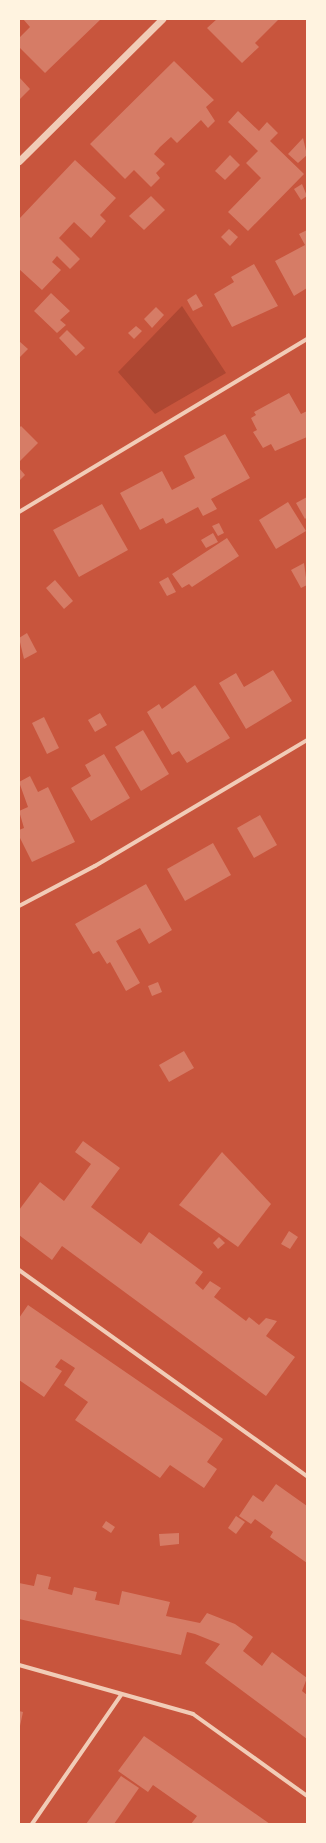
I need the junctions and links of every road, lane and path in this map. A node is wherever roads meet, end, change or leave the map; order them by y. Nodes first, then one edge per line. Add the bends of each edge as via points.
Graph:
1 (162, 19) edge
2 (19, 161) edge
3 (307, 340) edge
4 (19, 512) edge
5 (307, 740) edge
6 (19, 906) edge
7 (19, 1270) edge
8 (307, 1476) edge
9 (19, 1666) edge
10 (121, 1695) junction
11 (307, 1796) edge
12 (32, 1824) edge

1 - 2 street
3 - 4 street
5 - 6 street via 95,866
7 - 8 street
9 - 10 street
10 - 11 street via 193,1714
10 - 12 street

